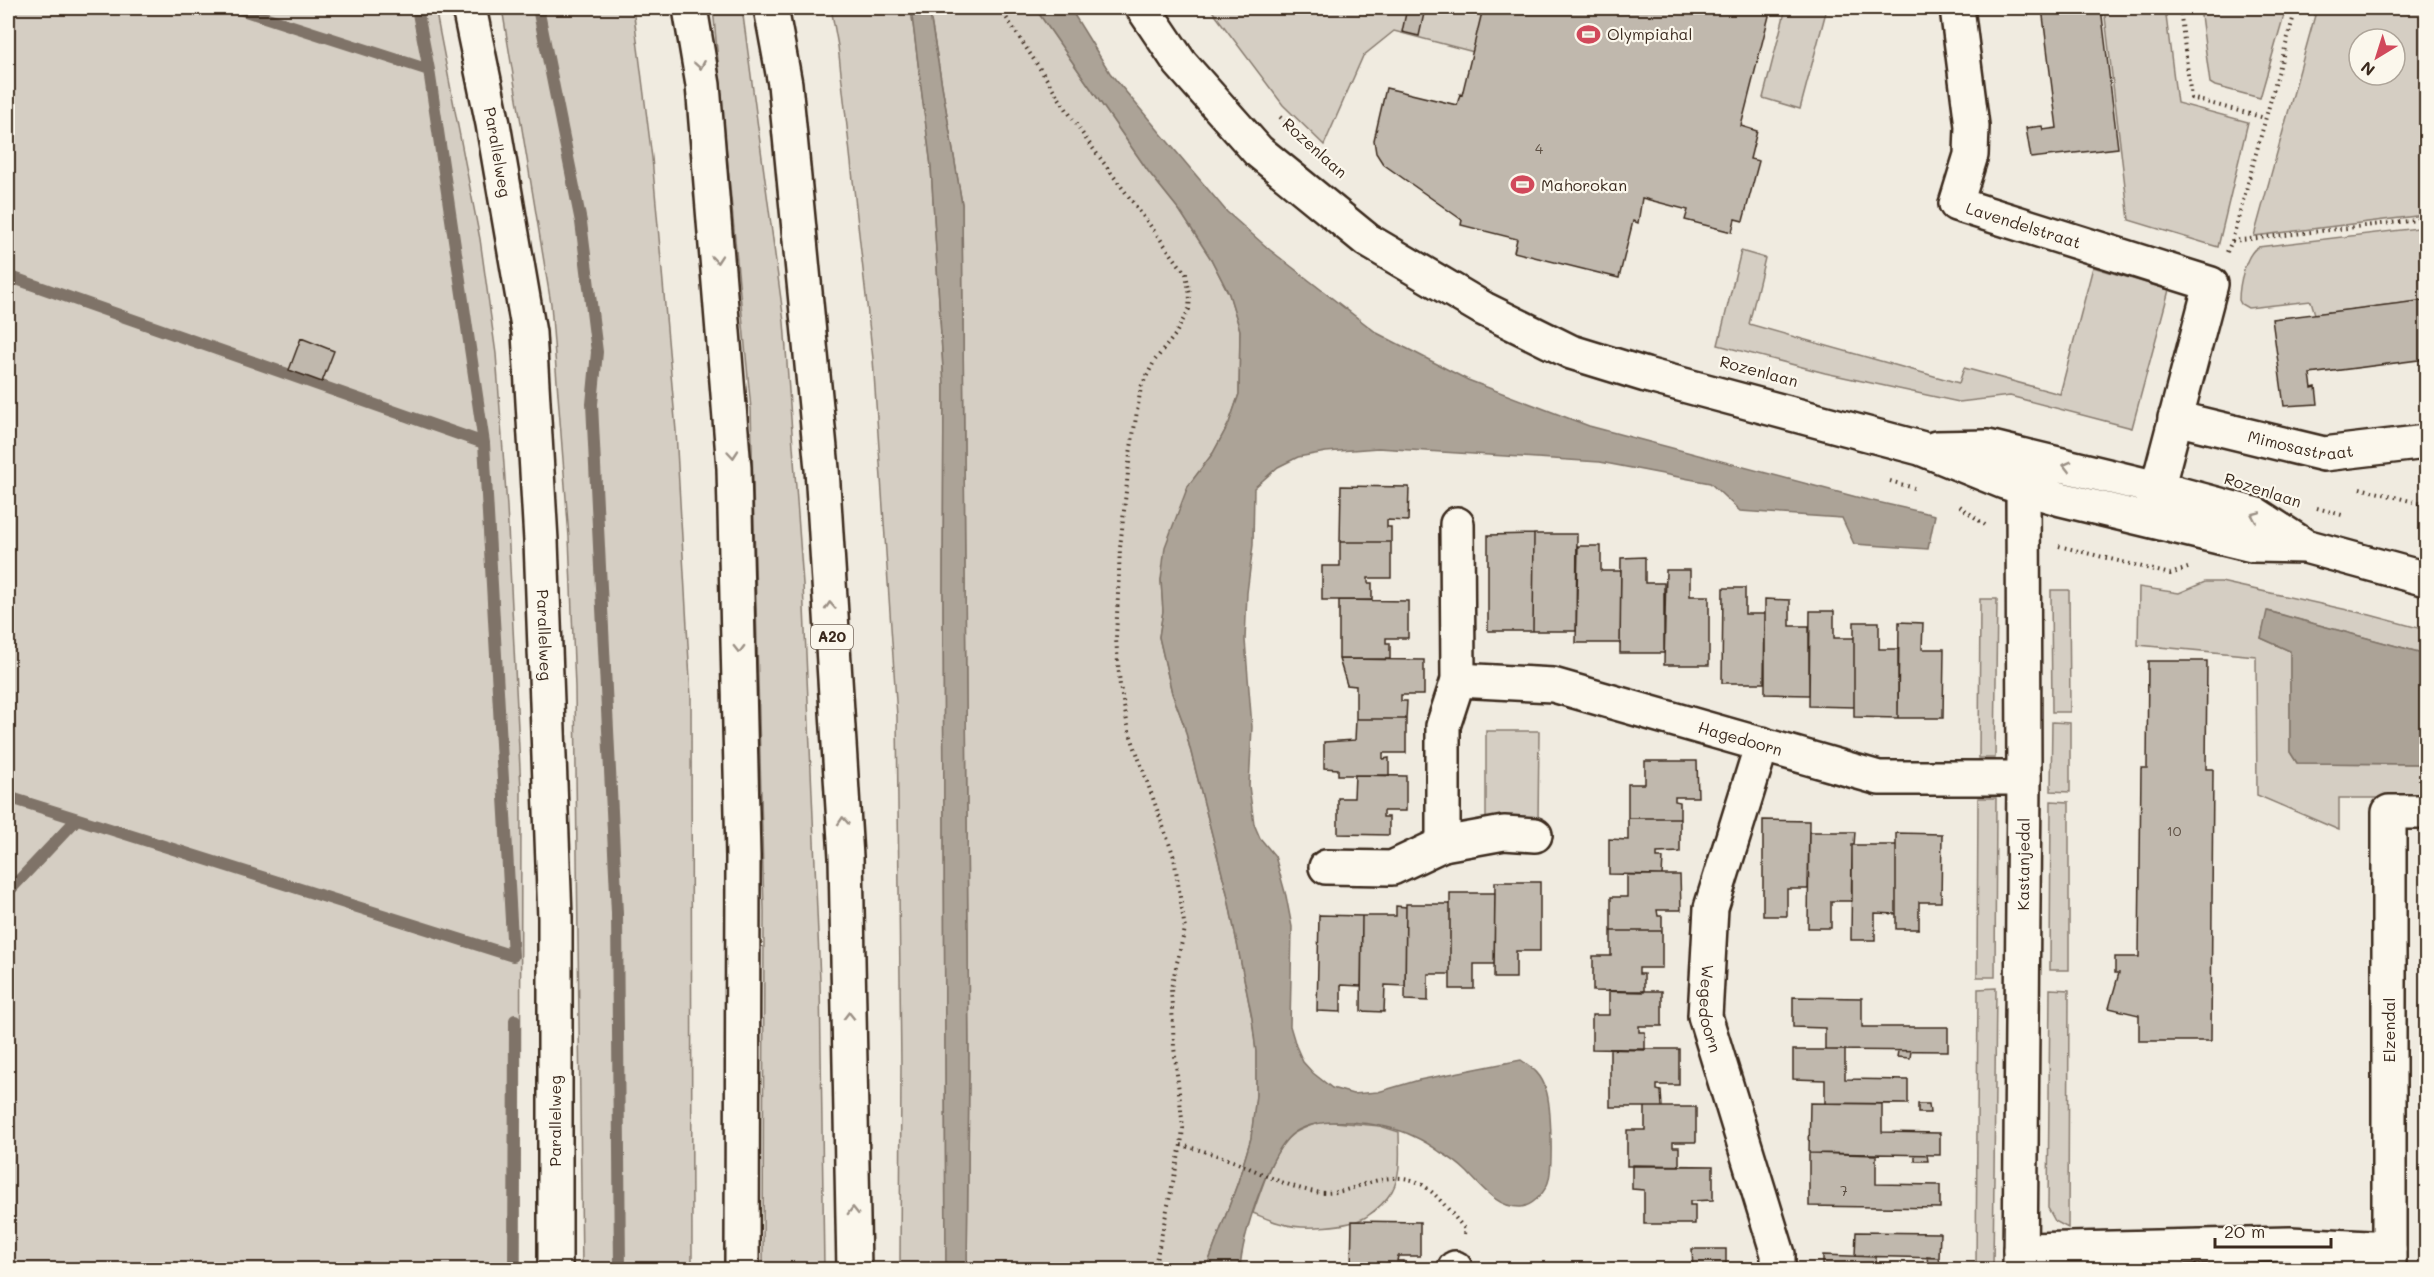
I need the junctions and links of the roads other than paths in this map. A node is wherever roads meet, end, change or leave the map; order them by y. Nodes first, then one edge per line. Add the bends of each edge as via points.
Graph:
1 (470, 8) edge
2 (690, 8) edge
3 (771, 8) edge
4 (1143, 8) edge
5 (1957, 8) edge
6 (2175, 418) junction
7 (2427, 442) edge
8 (2027, 472) junction
9 (2157, 488) junction
10 (2149, 519) junction
11 (1457, 524) dead end
12 (2305, 546) junction
13 (2427, 579) edge
14 (1458, 680) junction
15 (1762, 744) junction
16 (2024, 778) junction
17 (2427, 812) edge
18 (1536, 835) dead end
19 (1443, 844) junction
20 (1326, 867) dead end
21 (2389, 1259) edge
22 (2020, 1260) edge
23 (555, 1269) edge
24 (742, 1269) edge
25 (854, 1269) edge
26 (1778, 1269) edge

1 - 23 main road, Parallelweg via 529,333 555,918
2 -> 24 main road via 703,85 735,468 743,856
25 -> 3 main road, A20 via 846,857 822,470 785,84
4 - 8 main road, Rozenlaan via 1180,63 1257,151 1367,240 1484,309 1571,352 1646,375 1920,448 1988,447
5 - 6 main road, Lavendelstraat via 1972,126 1971,155 1956,204 2211,284
6 - 7 main road, Mimosastraat via 2324,454
6 - 9 main road
9 -> 8 main road, Rozenlaan
8 - 10 main road, Rozenlaan via 2061,499
8 - 16 main road, Kastanjedal
9 - 10 main road
12 -> 9 main road, Rozenlaan via 2257,516
10 - 12 main road, Rozenlaan via 2252,545
11 - 14 main road
12 - 13 main road, Rozenlaan
14 - 15 main road, Hagedoorn via 1553,685
14 - 19 main road via 1443,726
15 - 16 main road, Hagedoorn via 1879,778
15 - 26 main road, Wegedoorn via 1711,908 1705,1016 1778,1254
16 - 22 main road, Kastanjedal
17 - 21 main road, Elzendal via 2389,812
18 - 19 main road via 1504,833
19 - 20 main road via 1392,868
21 - 22 main road, Elzendal via 2290,1244

